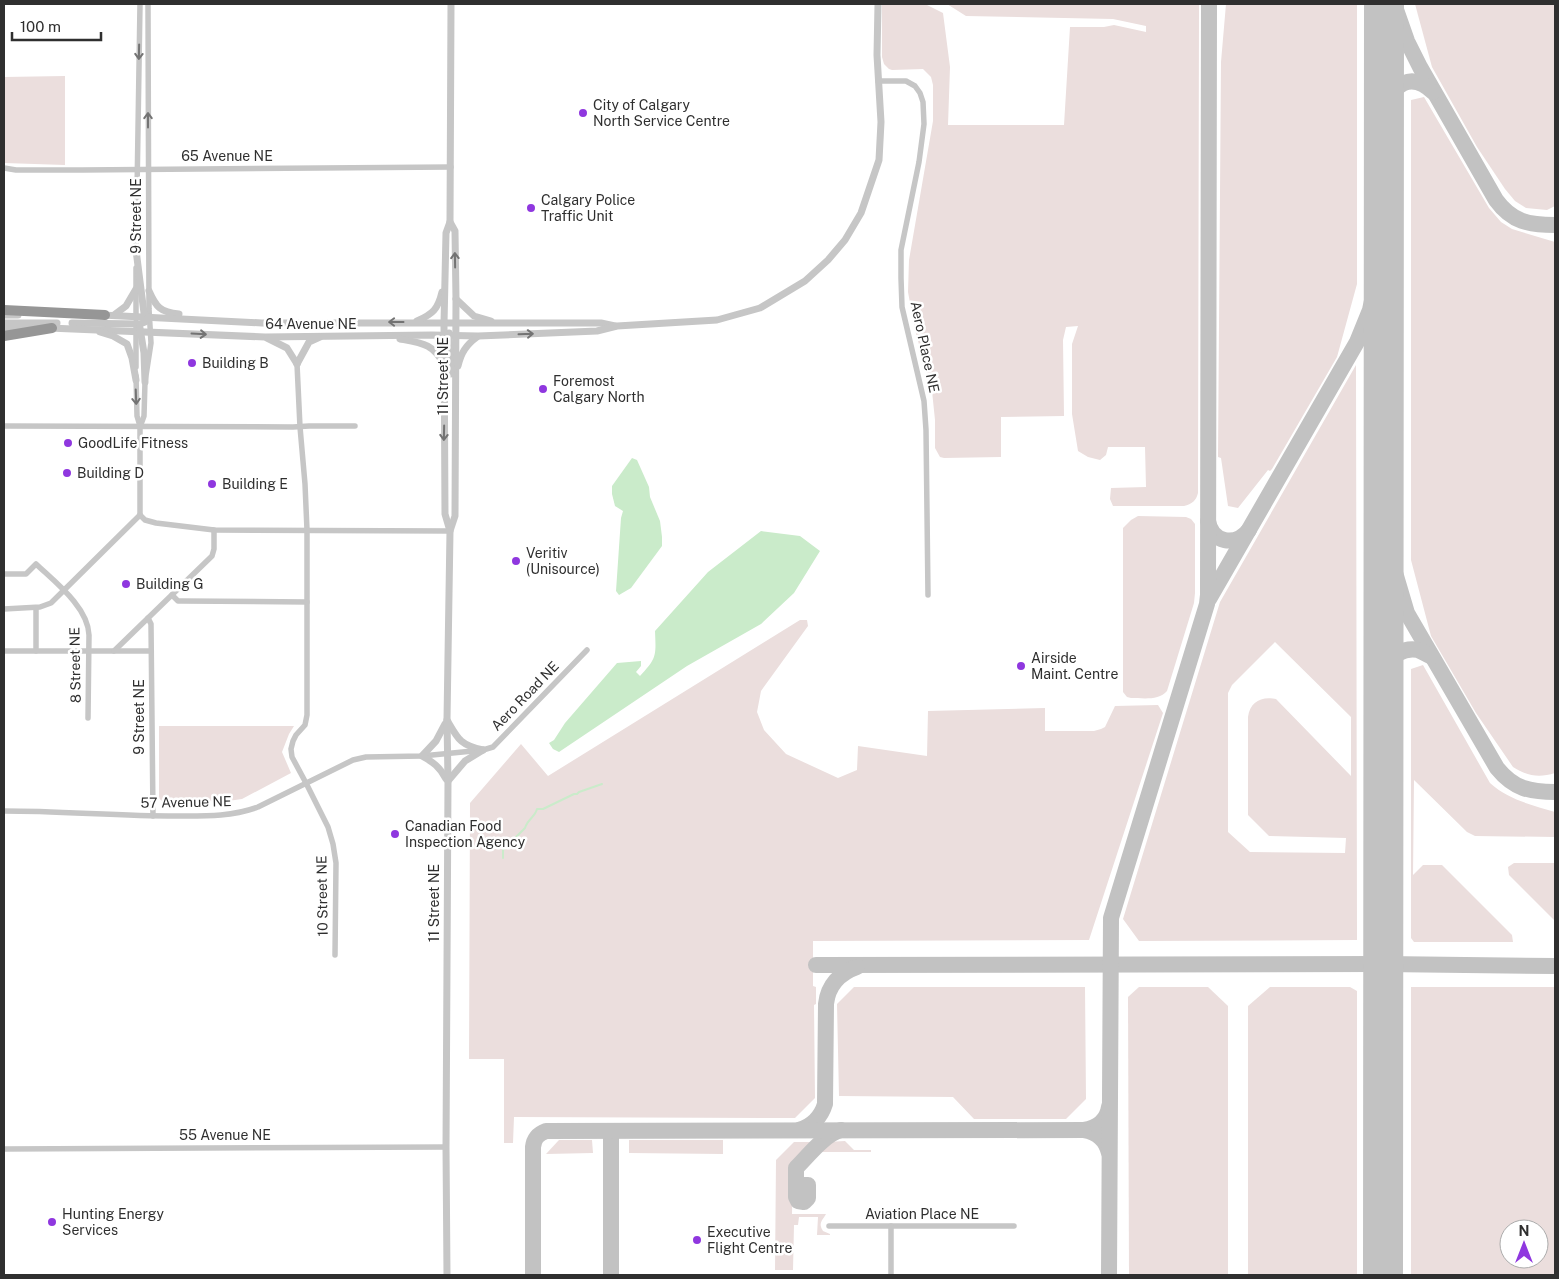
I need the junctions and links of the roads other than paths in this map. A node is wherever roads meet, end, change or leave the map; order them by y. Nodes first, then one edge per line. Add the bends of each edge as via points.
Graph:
1 (140, 4) edge
2 (148, 4) edge
3 (451, 4) edge
4 (878, 4) edge
5 (878, 81) junction
6 (451, 167) junction
7 (4, 168) edge
8 (136, 169) junction
9 (148, 169) junction
10 (450, 222) junction
11 (136, 250) junction
12 (446, 279) junction
13 (136, 289) junction
14 (149, 291) junction
15 (456, 299) junction
16 (4, 310) edge
17 (4, 315) edge
18 (109, 315) junction
19 (241, 321) junction
20 (412, 322) junction
21 (4, 323) edge
22 (141, 323) junction
23 (444, 324) junction
24 (456, 324) junction
25 (506, 324) junction
26 (617, 326) junction
27 (4, 328) edge
28 (52, 328) junction
29 (85, 328) junction
30 (151, 332) junction
31 (4, 336) edge
32 (323, 336) junction
33 (385, 336) junction
34 (450, 336) junction
35 (478, 336) junction
36 (265, 337) junction
37 (297, 364) junction
38 (444, 367) junction
39 (456, 377) junction
40 (136, 380) junction
41 (145, 382) junction
42 (4, 426) edge
43 (355, 426) dead end
44 (140, 427) junction
45 (300, 427) junction
46 (455, 437) junction
47 (140, 515) junction
48 (214, 530) junction
49 (306, 530) junction
50 (450, 531) junction
51 (4, 574) edge
52 (64, 590) junction
53 (172, 595) junction
54 (928, 595) dead end
55 (307, 602) junction
56 (4, 608) edge
57 (36, 608) junction
58 (148, 618) junction
59 (36, 650) junction
60 (89, 650) junction
61 (114, 650) junction
62 (151, 650) junction
63 (587, 650) dead end
64 (4, 651) edge
65 (88, 718) dead end
66 (447, 720) junction
67 (483, 750) junction
68 (447, 753) junction
69 (422, 756) junction
70 (448, 782) junction
71 (306, 783) junction
72 (4, 810) edge
73 (152, 816) junction
74 (335, 955) dead end
75 (446, 1147) junction
76 (4, 1149) edge
77 (829, 1226) dead end
78 (891, 1226) junction
79 (1014, 1226) dead end
80 (447, 1275) edge
81 (891, 1275) edge

1 -> 8 street, 9 Street NE
9 -> 2 street, 9 Street NE
3 - 6 street, 11 Street NE
4 - 5 street, 64 Avenue NE
5 - 26 street, 64 Avenue NE via 879,160 872,183 861,213 845,240 805,282 760,308 717,320
5 - 54 street, Aero Place NE via 906,81 915,86 923,102 924,124 901,250 901,278 902,307 924,401
6 - 9 street, 65 Avenue NE
6 - 10 street, 11 Street NE
7 - 8 street, 65 Avenue NE
8 - 9 street, 65 Avenue NE
8 - 11 street, 9 Street NE
9 - 14 street, 9 Street NE
10 - 12 street, 11 Street NE via 446,233
15 -> 10 street, 11 Street NE via 455,231
11 - 13 street, 9 Street NE
11 - 22 street
12 - 20 street via 435,310 427,317
12 - 23 street, 11 Street NE
13 - 18 street via 126,306
13 - 22 street, 9 Street NE
14 - 19 street via 155,304 168,312
14 - 22 street, 9 Street NE
15 - 24 street, 11 Street NE
15 - 25 street via 474,316
16 - 18 highway
17 - 18 street, 64 Avenue NE
18 - 22 street, 64 Avenue NE
20 -> 19 street, 64 Avenue NE
19 - 22 street, 64 Avenue NE
20 - 23 street, 64 Avenue NE
21 - 22 street
22 - 29 street, 64 Avenue NE
22 - 30 street, 64 Avenue NE
22 - 30 street, 9 Street NE
22 - 40 street, 9 Street NE
22 - 41 street
23 - 24 street, 64 Avenue NE
23 - 34 street
24 - 25 street, 64 Avenue NE
24 - 34 street, 11 Street NE
25 - 26 street, 64 Avenue NE via 601,323
35 -> 26 street, 64 Avenue NE via 597,332
27 - 28 street, 64 Avenue NE
28 - 29 street, 64 Avenue NE
28 - 31 highway
29 - 40 street via 127,344
30 -> 36 street, 64 Avenue NE
30 - 41 street, 9 Street NE
32 - 33 street, 64 Avenue NE
32 - 36 street, 64 Avenue NE
32 - 37 street via 309,342
33 - 34 street, 64 Avenue NE
33 - 38 street via 431,347
34 - 35 street, 64 Avenue NE
34 - 38 street, 11 Street NE
34 - 39 street, 11 Street NE
34 - 46 street
35 - 39 street via 462,351
36 - 37 street via 287,348
37 - 45 street, 10 Street NE
38 -> 50 street, 11 Street NE via 445,514
39 - 46 street, 11 Street NE
40 -> 44 street, 9 Street NE
41 - 44 street, 9 Street NE via 144,416
42 - 44 street
43 - 45 street
44 - 45 street
44 - 47 street, 9 Street NE
45 - 49 street, 10 Street NE
46 - 50 street, 11 Street NE via 455,516
47 - 48 street via 159,524
47 - 52 street
48 - 49 street
48 - 53 street via 212,556
49 - 50 street
49 - 55 street, 10 Street NE
50 - 66 street, 11 Street NE
51 - 52 street, 8 Street NE via 26,574 36,564
52 - 57 street via 46,606
52 - 60 street, 8 Street NE via 87,621
53 - 55 street via 182,602
53 - 58 street
55 - 71 street, 10 Street NE via 307,715 291,749
56 - 57 street
57 - 59 street
58 - 61 street
58 - 62 street, 9 Street NE
59 - 60 street
59 - 64 street
60 - 61 street
60 - 65 street, 8 Street NE
61 - 62 street
62 - 73 street, 9 Street NE
63 - 67 street, Aero Road NE via 493,747
66 - 67 street via 459,739 470,747
66 - 68 street, 11 Street NE
66 - 69 street via 436,741
67 - 68 street, Aero Road NE
67 - 70 street via 465,761
68 - 69 street, 57 Avenue NE
68 - 70 street, 11 Street NE
69 - 70 street via 436,764
69 - 71 street, 57 Avenue NE via 366,757 342,764
70 - 75 street, 11 Street NE
71 - 73 street, 57 Avenue NE via 243,813
71 - 74 street, 10 Street NE via 333,844 336,863
72 - 73 street, 57 Avenue NE
75 - 76 street, 55 Avenue NE
75 - 80 street, 11 Street NE
77 - 78 street, Aviation Place NE
78 - 79 street, Aviation Place NE
78 - 81 street

